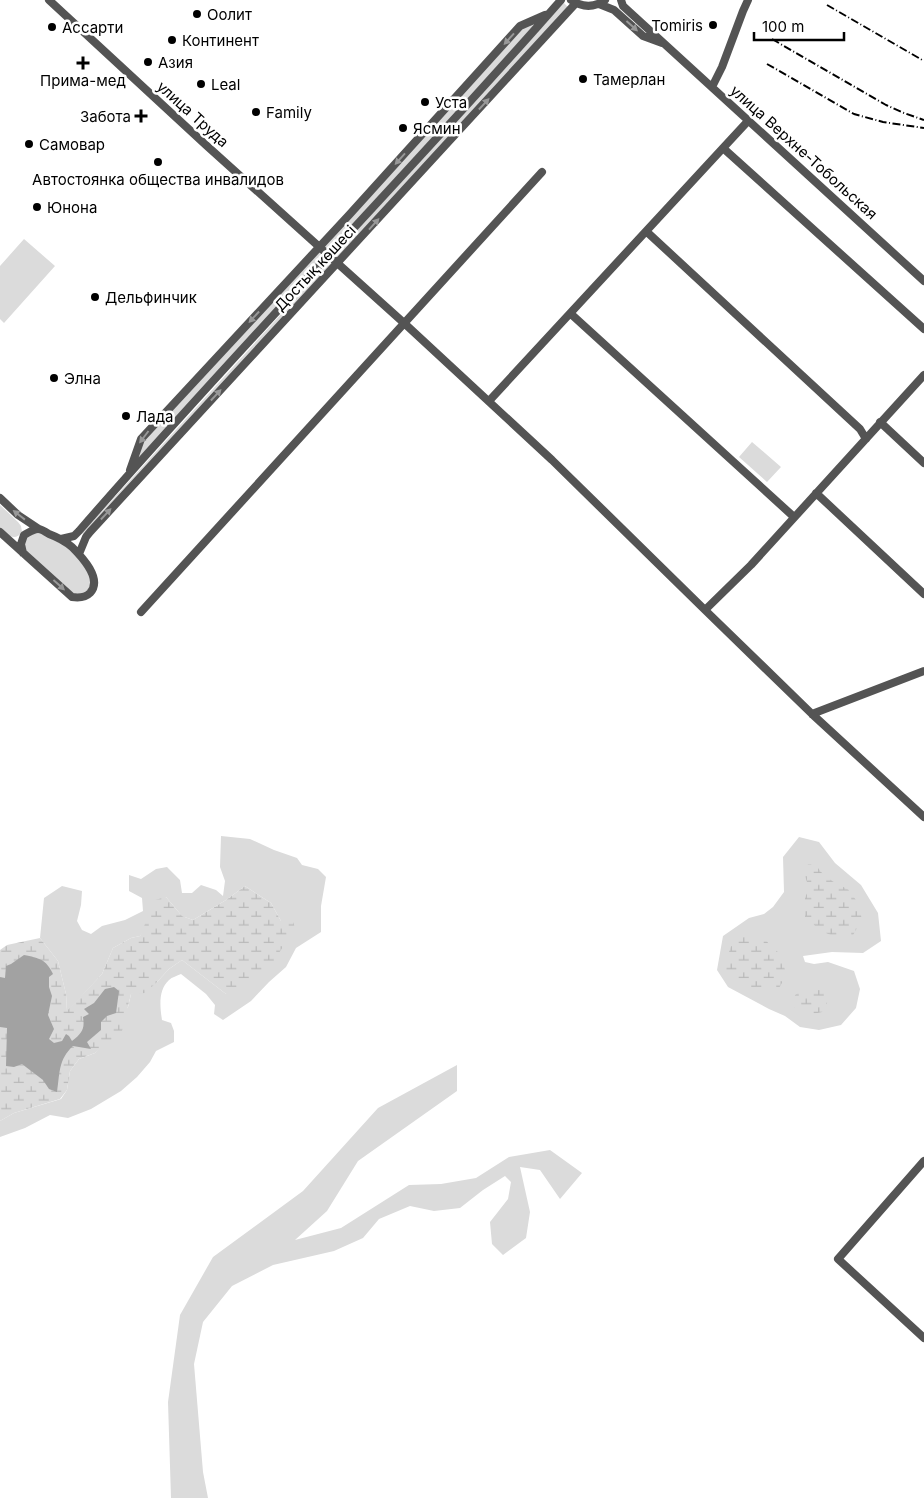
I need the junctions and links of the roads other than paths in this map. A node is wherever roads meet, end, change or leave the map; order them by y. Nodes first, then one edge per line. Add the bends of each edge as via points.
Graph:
1 (49, 0) edge
2 (561, 0) edge
3 (621, 0) edge
4 (748, 0) edge
5 (574, 2) edge
6 (602, 2) edge
7 (550, 13) junction
8 (671, 45) junction
9 (712, 87) junction
10 (748, 121) junction
11 (723, 148) junction
12 (542, 172) dead end
13 (647, 232) junction
14 (319, 247) junction
15 (328, 256) junction
16 (337, 264) junction
17 (924, 281) edge
18 (571, 314) junction
19 (404, 323) junction
20 (924, 329) edge
21 (924, 375) edge
22 (490, 401) junction
23 (880, 422) junction
24 (866, 439) junction
25 (924, 463) edge
26 (128, 476) junction
27 (816, 493) junction
28 (0, 498) edge
29 (794, 517) junction
30 (39, 529) junction
31 (0, 532) edge
32 (61, 539) junction
33 (22, 553) junction
34 (80, 554) junction
35 (924, 594) edge
36 (705, 610) junction
37 (141, 612) dead end
38 (924, 671) edge
39 (812, 714) junction
40 (924, 817) edge
41 (924, 1161) edge
42 (924, 1338) edge

1 - 14 street, улица Труда
2 - 7 street, Достық көшесі
3 - 8 street, улица Верхне-Тобольская via 623,6
4 - 9 street
5 - 6 street, улица Верхне-Тобольская via 588,6
16 -> 5 street, Достық көшесі
6 -> 8 street, улица Верхне-Тобольская via 643,36
7 -> 14 street via 520,26
7 - 15 street, Достық көшесі
8 - 9 street, улица Верхне-Тобольская
9 - 10 street, улица Верхне-Тобольская
10 - 11 street
10 - 17 street, улица Верхне-Тобольская
11 - 13 street
11 - 20 street
12 - 19 street
13 - 18 street
13 - 24 street via 860,429
14 - 15 street, улица Труда
14 -> 26 street via 141,439
15 - 16 street, улица Труда
15 - 26 street, Достық көшесі
16 - 19 street, улица Труда
34 -> 16 street, Достық көшесі via 90,532
18 - 22 street
18 - 29 street
19 - 22 street, улица Труда
19 - 37 street
21 - 23 street
22 - 36 street, улица Труда
23 - 24 street
23 - 25 street
24 - 27 street
26 - 32 street, Достық көшесі via 79,532
27 - 29 street
27 - 35 street
30 -> 28 street
29 - 36 street
30 - 32 street
30 - 33 street via 24,535
31 - 33 street
32 - 34 street
33 -> 34 street via 72,597 80,598 92,591 94,580
36 - 39 street, улица Труда
38 - 39 street
39 - 40 street, улица Труда
41 - 42 street via 838,1258

